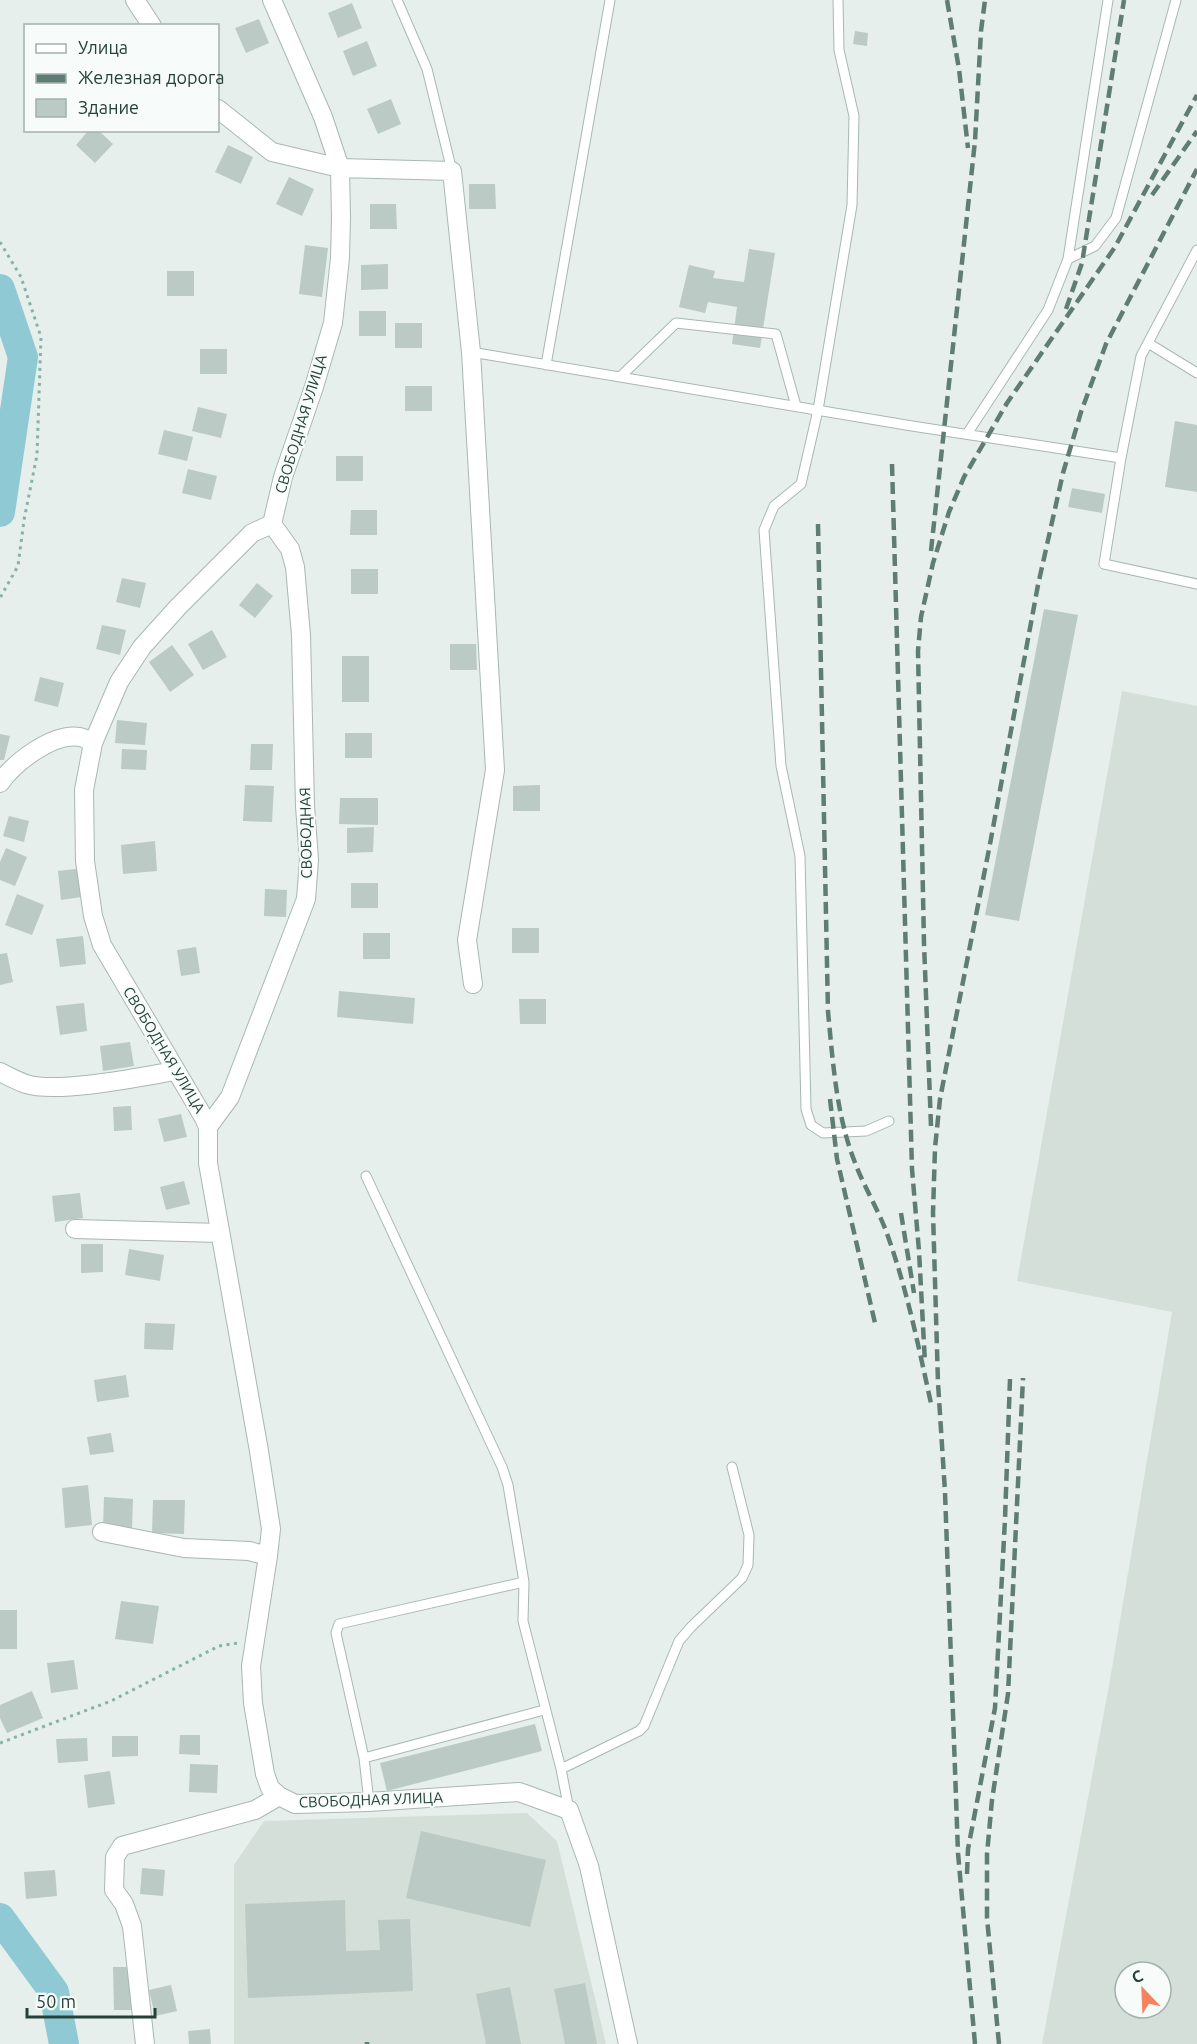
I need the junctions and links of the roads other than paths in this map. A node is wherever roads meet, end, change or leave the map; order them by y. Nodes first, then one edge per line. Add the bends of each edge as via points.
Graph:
1 (135, 0) edge
2 (272, 0) edge
3 (397, 0) edge
4 (610, 0) edge
5 (838, 0) edge
6 (1108, 0) edge
7 (1176, 0) edge
8 (151, 24) edge
9 (219, 110) edge
10 (340, 168) junction
11 (452, 171) junction
12 (1197, 250) edge
13 (1068, 259) junction
14 (1148, 343) junction
15 (471, 352) junction
16 (546, 365) junction
17 (1197, 373) edge
18 (620, 377) junction
19 (796, 406) junction
20 (818, 410) junction
21 (967, 434) junction
22 (1121, 458) junction
23 (272, 524) junction
24 (1197, 584) edge
25 (93, 743) junction
26 (0, 783) edge
27 (473, 984) dead end
28 (175, 1071) junction
29 (0, 1072) edge
30 (889, 1121) dead end
31 (208, 1127) junction
32 (366, 1176) dead end
33 (75, 1229) dead end
34 (220, 1233) junction
35 (732, 1467) dead end
36 (102, 1532) dead end
37 (268, 1556) junction
38 (524, 1582) junction
39 (544, 1710) junction
40 (364, 1758) junction
41 (561, 1769) junction
42 (279, 1796) junction
43 (369, 1802) junction
44 (569, 1810) junction
45 (145, 2044) edge
46 (628, 2044) edge

1 - 8 street
2 - 10 street, СВОБОДНАЯ УЛИЦА via 323,117
3 - 11 lane via 428,69
4 - 16 lane
5 - 20 lane via 839,50 855,116 852,205
6 - 13 lane
7 - 13 lane via 1116,218 1095,246
9 - 10 street via 272,153
10 - 11 street
10 - 23 street, СВОБОДНАЯ УЛИЦА via 340,258 333,323 283,477
11 - 15 street
12 - 14 lane
13 - 21 lane via 1048,310
14 - 17 lane
14 - 22 lane via 1141,356
15 - 16 lane
15 - 27 street via 495,770 467,940
16 - 18 lane
18 - 19 lane
18 - 19 lane via 676,323 776,334
19 - 20 lane
20 - 21 lane
20 - 30 lane via 801,484 774,506 764,530 781,766 800,856 806,1109 811,1125 823,1133 866,1131
21 - 22 lane
22 - 24 lane via 1104,564
23 - 25 street, СВОБОДНАЯ УЛИЦА via 252,533 142,647 119,682
23 - 31 street, СВОБОДНАЯ via 291,549 295,567 309,860 306,899 230,1097
25 - 26 street via 72,737 47,744
25 - 28 street, СВОБОДНАЯ УЛИЦА via 84,790 85,861 93,916 102,945
28 - 29 street via 43,1087
28 - 31 street, СВОБОДНАЯ УЛИЦА
31 - 34 street, СВОБОДНАЯ УЛИЦА via 208,1163
32 - 38 lane via 502,1467
33 - 34 street
34 - 37 street, СВОБОДНАЯ УЛИЦА via 260,1450 271,1529
35 - 41 lane via 749,1535 748,1565 742,1578 679,1641 644,1726
36 - 37 street via 184,1548 249,1551
37 - 42 street, СВОБОДНАЯ УЛИЦА via 251,1666 265,1774 270,1788
38 - 39 lane via 523,1621
38 - 40 lane via 339,1624 336,1633
39 - 40 lane
39 - 41 lane
40 - 43 lane
41 - 44 lane
42 - 43 street, СВОБОДНАЯ УЛИЦА via 295,1804
42 - 45 street via 255,1810 122,1846 115,1857 114,1890 132,1926
43 - 44 street, СВОБОДНАЯ УЛИЦА via 519,1792
44 - 46 street via 588,1866

